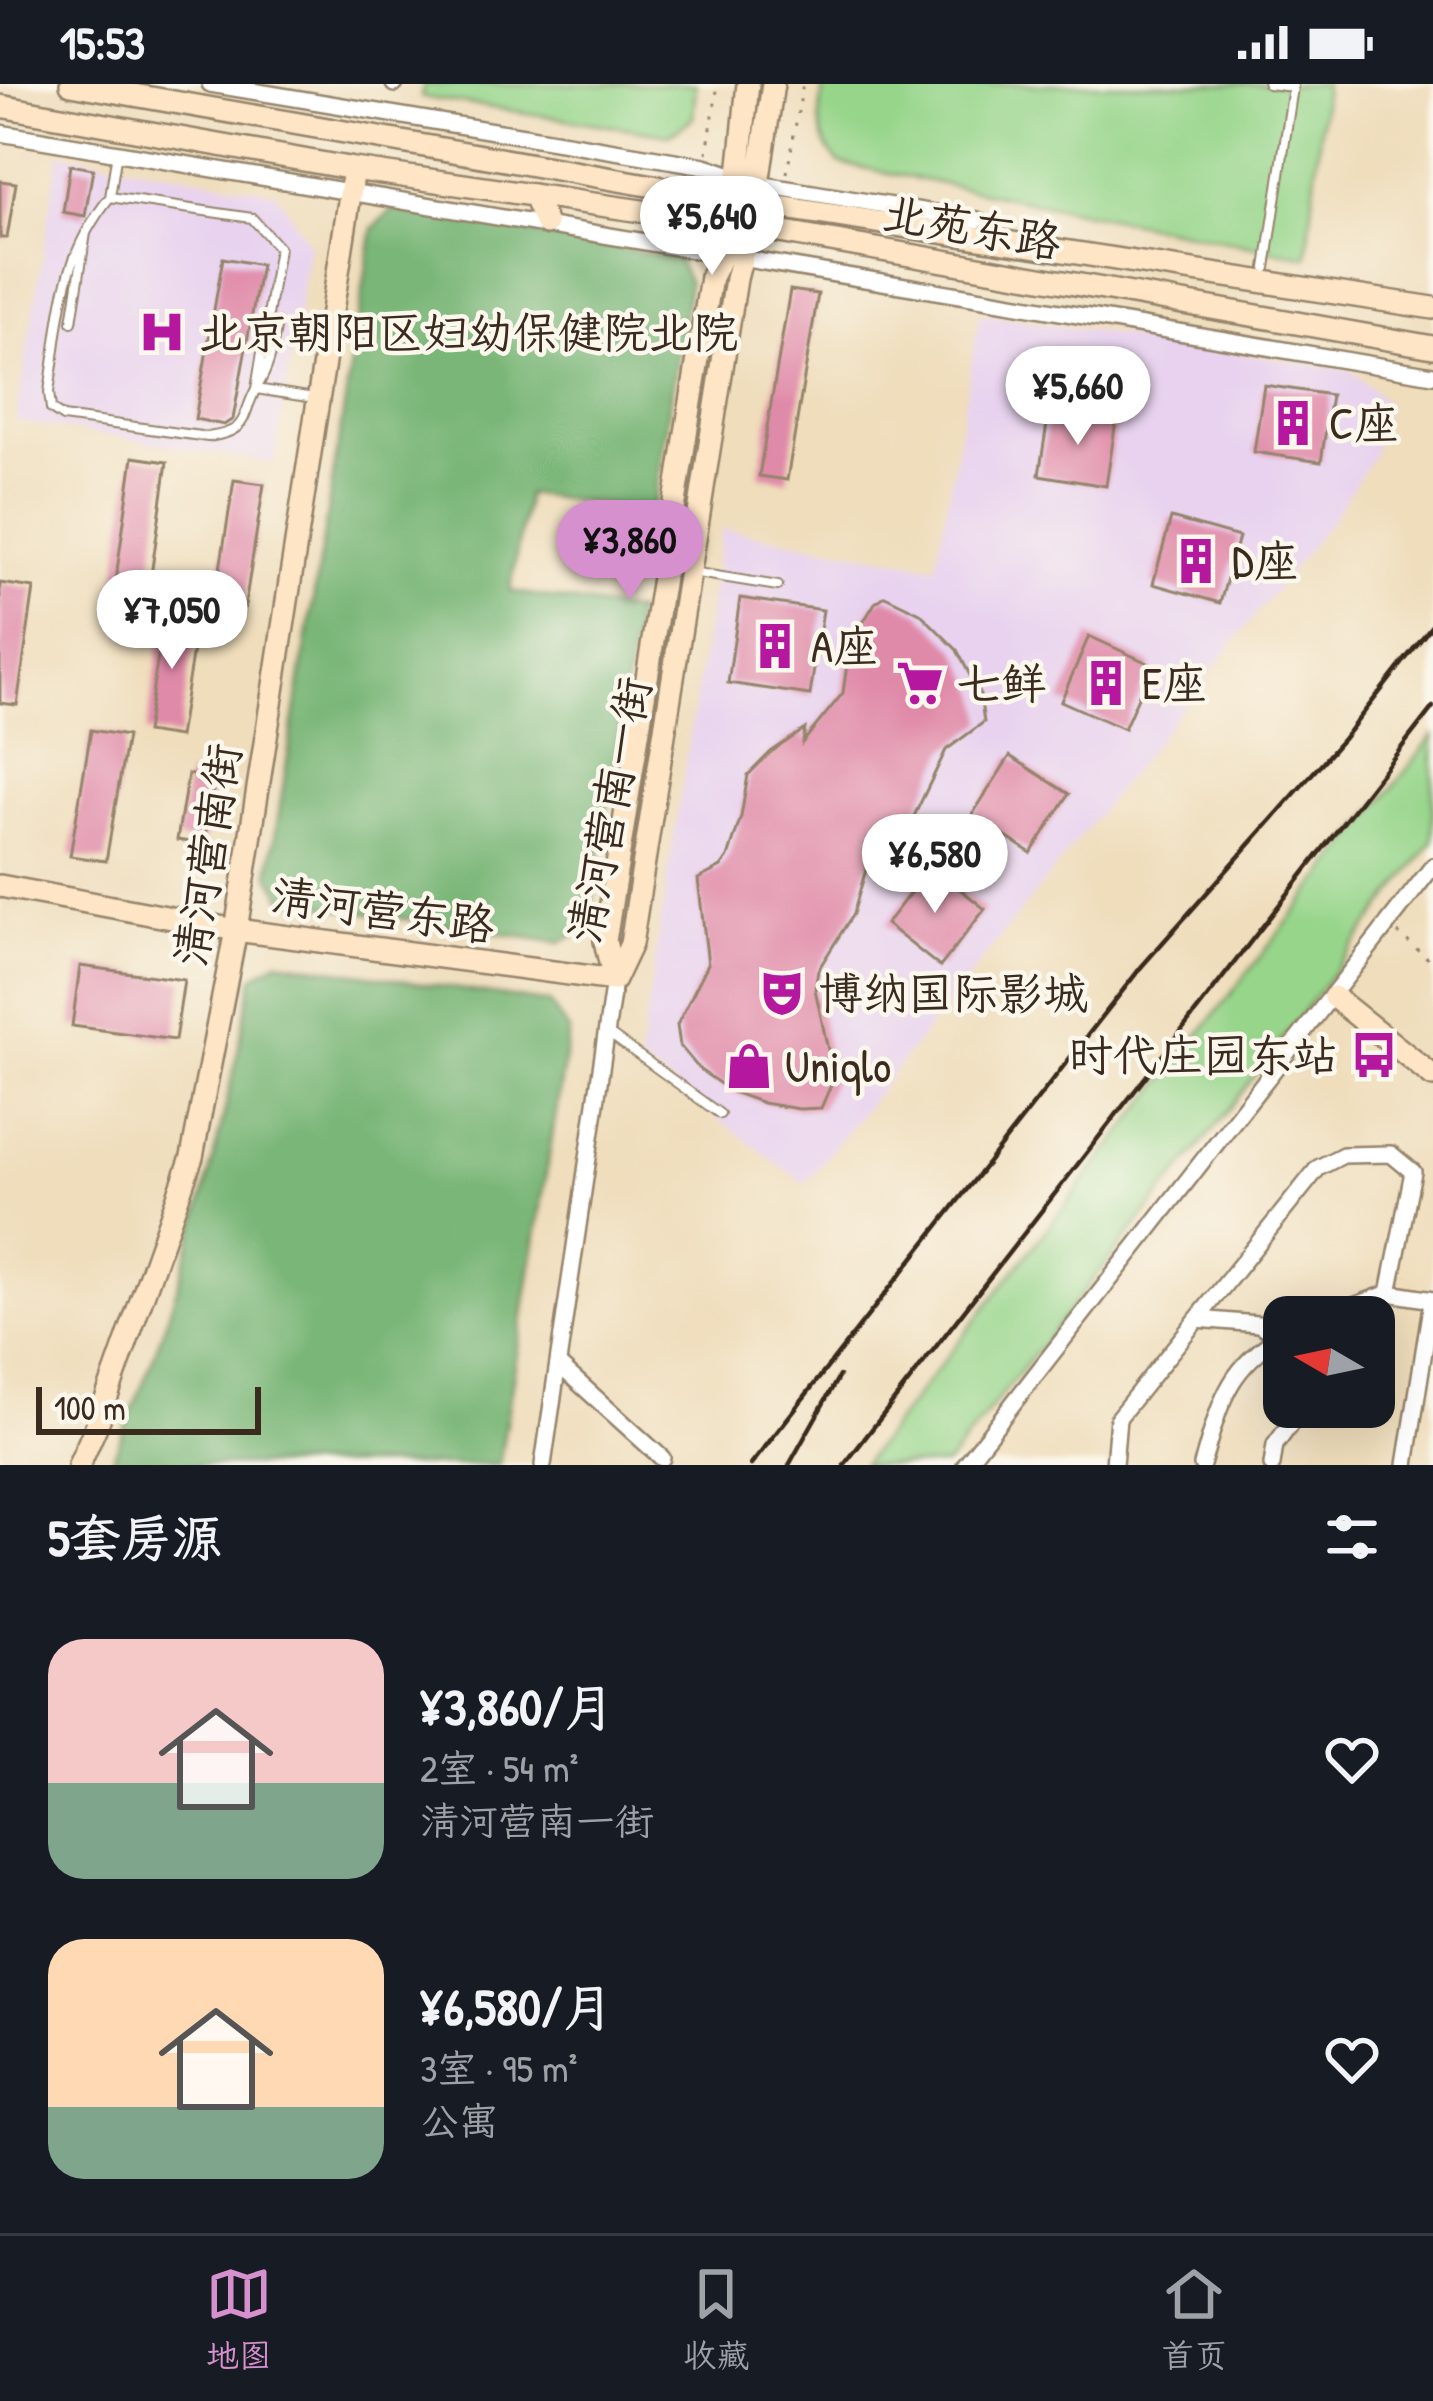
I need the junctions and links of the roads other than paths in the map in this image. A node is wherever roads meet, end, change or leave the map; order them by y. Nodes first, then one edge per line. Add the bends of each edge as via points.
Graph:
1 (71, 84) edge
2 (210, 84) edge
3 (748, 84) edge
4 (772, 84) edge
5 (1268, 84) edge
6 (0, 106) edge
7 (0, 133) edge
8 (117, 152) junction
9 (353, 180) junction
10 (746, 191) junction
11 (532, 195) junction
12 (110, 197) junction
13 (978, 220) joint
14 (546, 224) junction
15 (87, 226) junction
16 (740, 226) junction
17 (998, 241) junction
18 (734, 255) junction
19 (1266, 268) dead end
20 (1433, 308) edge
21 (72, 322) dead end
22 (277, 323) dead end
23 (1433, 347) edge
24 (1433, 375) edge
25 (256, 388) junction
26 (319, 399) junction
27 (690, 572) junction
28 (778, 586) dead end
29 (1433, 866) edge
30 (0, 886) edge
31 (236, 930) junction
32 (614, 980) junction
33 (1334, 997) junction
34 (607, 1032) junction
35 (1433, 1076) edge
36 (720, 1114) dead end
37 (1390, 1293) junction
38 (1384, 1296) edge
39 (1432, 1300) edge
40 (1197, 1319) junction
41 (1263, 1326) edge
42 (1263, 1349) edge
43 (558, 1364) junction
44 (1287, 1428) edge
45 (660, 1461) edge
46 (80, 1465) edge
47 (543, 1465) edge
48 (964, 1465) edge
49 (1114, 1465) edge
50 (1202, 1465) edge
51 (1272, 1465) edge
52 (1406, 1465) edge

1 - 10 street, 北苑东路
2 - 10 street via 705,166
3 - 10 street
4 - 10 street
5 - 19 lane via 1293,87
6 - 9 street, 北苑东路
7 - 8 street
8 - 9 street
8 - 12 lane
9 - 11 street, 北苑东路
9 - 14 street
9 - 26 street, 清河营南街
10 - 13 street
10 - 16 street, 清河营南一街
10 - 17 street, 北苑东路
11 - 14 street
11 - 16 street, 北苑东路
12 - 15 lane
12 - 25 lane via 252,218 279,248
13 - 17 street
14 - 18 street
15 - 21 lane
15 - 25 lane via 70,260 51,409 208,437 245,421
16 - 18 street, 清河营南一街
16 - 23 street, 北苑东路
17 - 20 street, 北苑东路
18 - 24 street
18 - 27 street, 清河营南一街
18 - 32 street, 清河营南一街 via 711,277 604,940
22 - 25 lane via 268,373
25 - 26 lane
26 - 31 street, 清河营南街
27 - 28 lane
27 - 32 street, 清河营南一街 via 632,944
29 - 33 street
30 - 31 street, 清河营东路
31 - 32 street, 清河营东路
31 - 46 street, 清河营南街 via 192,1157
32 - 34 street, 清河营南一街
33 - 35 street
33 - 48 street
34 - 36 lane
34 - 43 street, 清河营南一街
37 - 38 street
37 - 39 street
37 - 40 street via 1413,1172 1391,1154 1343,1155 1318,1168
39 - 52 street
40 - 41 street
40 - 49 street via 1118,1418
42 - 50 street via 1242,1364 1218,1409
43 - 45 street
43 - 47 street, 清河营南一街
44 - 51 street

